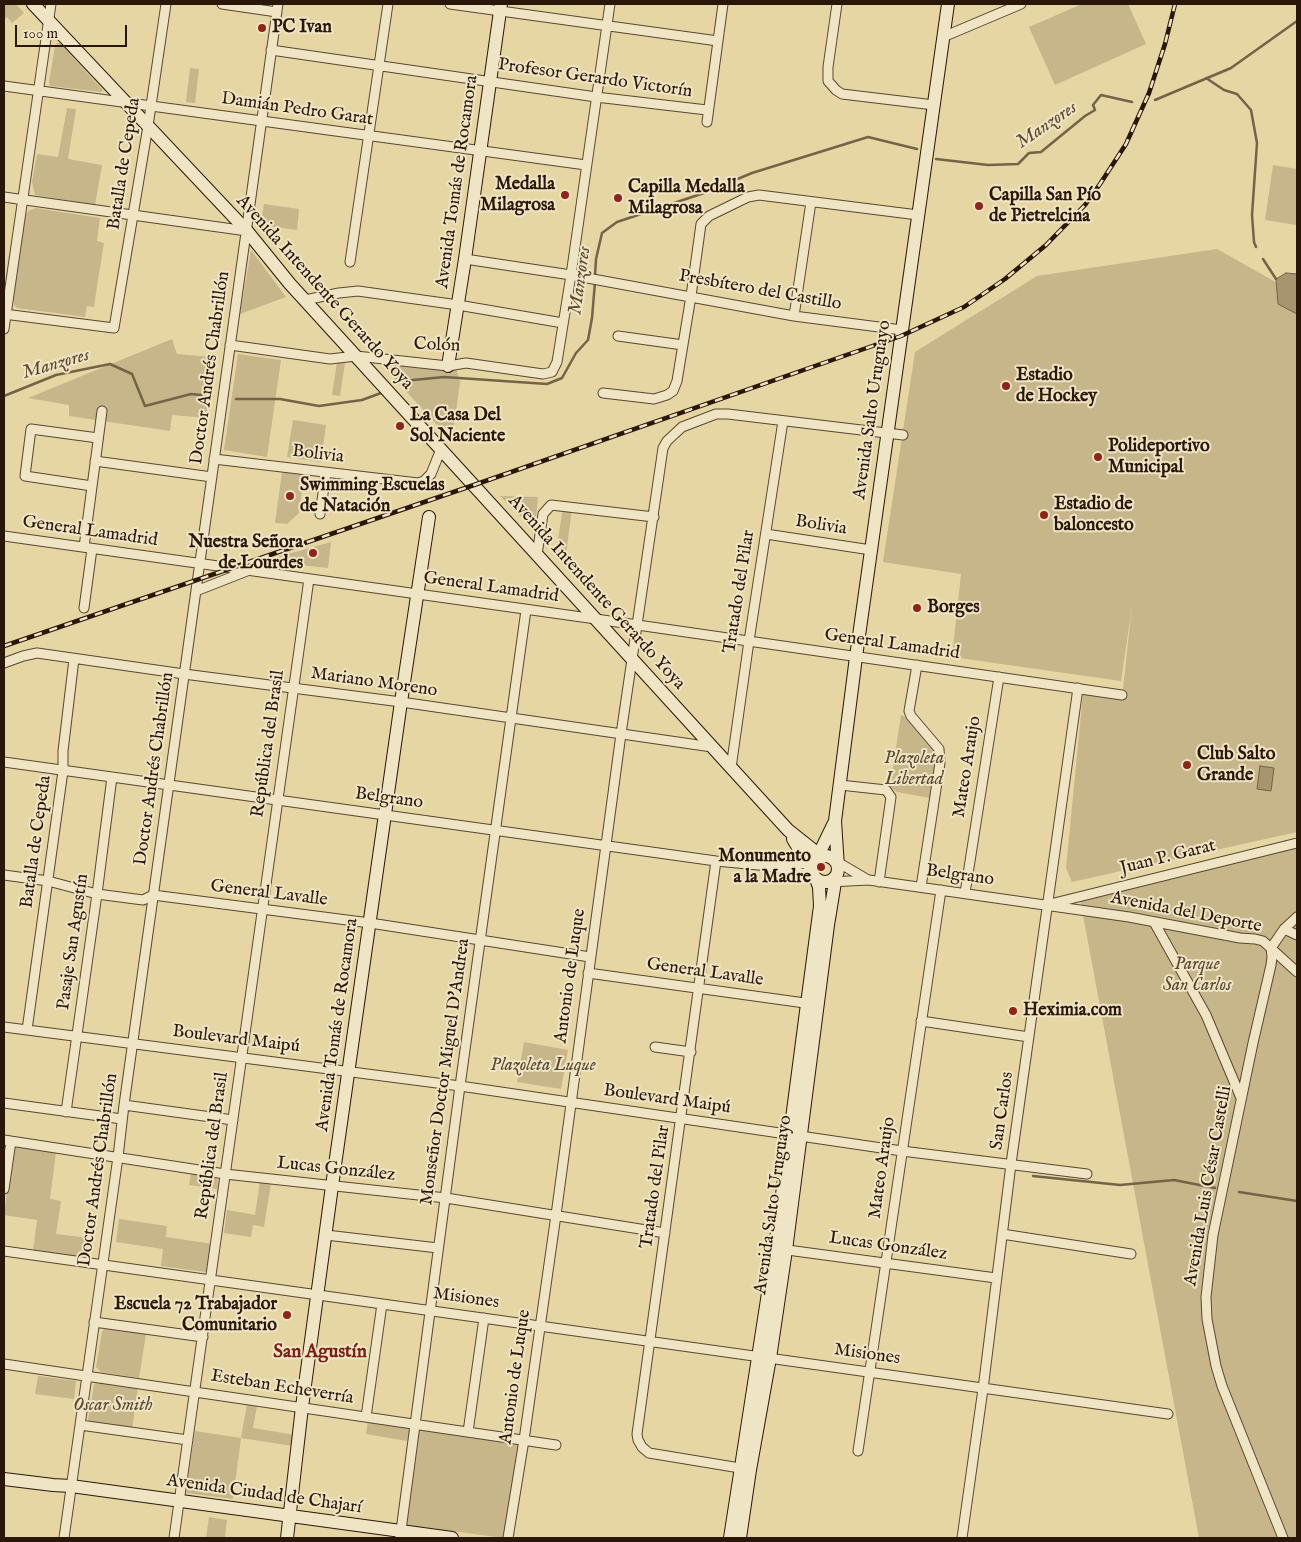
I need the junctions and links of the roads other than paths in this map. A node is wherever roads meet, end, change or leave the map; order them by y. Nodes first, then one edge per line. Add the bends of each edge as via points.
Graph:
1 (34, 4) edge
2 (51, 4) edge
3 (166, 4) edge
4 (222, 4) edge
5 (388, 4) edge
6 (450, 4) edge
7 (610, 4) edge
8 (723, 4) edge
9 (837, 4) edge
10 (948, 4) edge
11 (1021, 4) edge
12 (500, 7) edge
13 (277, 8) edge
14 (49, 19) junction
15 (606, 26) junction
16 (943, 37) junction
17 (718, 41) junction
18 (271, 50) junction
19 (379, 66) junction
20 (490, 81) junction
21 (4, 86) edge
22 (38, 91) junction
23 (596, 97) junction
24 (126, 103) junction
25 (934, 105) junction
26 (151, 106) junction
27 (707, 110) junction
28 (261, 121) junction
29 (707, 122) dead end
30 (148, 126) junction
31 (368, 136) junction
32 (480, 151) junction
33 (586, 165) junction
34 (4, 197) edge
35 (22, 199) junction
36 (811, 202) junction
37 (134, 215) junction
38 (918, 215) junction
39 (247, 231) junction
40 (466, 259) junction
41 (350, 262) dead end
42 (571, 276) junction
43 (691, 296) junction
44 (305, 300) junction
45 (458, 304) junction
46 (5, 314) edge
47 (794, 316) junction
48 (563, 323) junction
49 (4, 328) edge
50 (902, 330) junction
51 (618, 336) dead end
52 (230, 345) junction
53 (683, 345) junction
54 (356, 356) junction
55 (448, 366) junction
56 (603, 393) dead end
57 (102, 411) dead end
58 (784, 421) junction
59 (888, 433) junction
60 (903, 435) dead end
61 (98, 438) junction
62 (441, 449) junction
63 (214, 459) junction
64 (95, 462) junction
65 (326, 473) junction
66 (212, 477) junction
67 (92, 486) junction
68 (320, 514) dead end
69 (429, 517) dead end
70 (654, 517) junction
71 (766, 534) junction
72 (4, 536) edge
73 (88, 548) junction
74 (872, 550) junction
75 (537, 554) junction
76 (200, 564) junction
77 (247, 571) junction
78 (309, 579) junction
79 (196, 591) junction
80 (417, 594) junction
81 (84, 608) dead end
82 (526, 610) junction
83 (596, 619) junction
84 (637, 626) junction
85 (749, 641) junction
86 (856, 657) junction
87 (74, 659) junction
88 (632, 659) junction
89 (4, 663) edge
90 (917, 665) junction
91 (184, 674) junction
92 (999, 677) junction
93 (294, 688) junction
94 (1078, 688) junction
95 (1122, 695) dead end
96 (401, 702) junction
97 (511, 718) junction
98 (621, 734) junction
99 (712, 747) junction
100 (4, 762) edge
101 (731, 768) junction
102 (63, 771) junction
103 (112, 777) junction
104 (169, 785) junction
105 (840, 785) junction
106 (277, 800) junction
107 (385, 815) junction
108 (835, 821) junction
109 (495, 831) junction
110 (1297, 843) edge
111 (606, 846) junction
112 (716, 861) junction
113 (769, 866) junction
114 (823, 868) junction
115 (4, 874) edge
116 (869, 880) junction
117 (48, 881) junction
118 (879, 882) junction
119 (921, 887) junction
120 (941, 890) junction
121 (965, 893) junction
122 (97, 894) junction
123 (154, 895) junction
124 (1047, 904) junction
125 (262, 910) junction
126 (1093, 912) joint
127 (1297, 917) edge
128 (1154, 922) junction
129 (370, 924) junction
130 (1284, 929) junction
131 (1297, 935) edge
132 (481, 940) junction
133 (1271, 948) junction
134 (590, 957) junction
135 (1297, 972) edge
136 (588, 973) junction
137 (699, 988) junction
138 (812, 1004) junction
139 (922, 1021) junction
140 (4, 1027) edge
141 (27, 1030) junction
142 (76, 1036) junction
143 (1029, 1036) junction
144 (133, 1044) junction
145 (655, 1047) dead end
146 (691, 1052) junction
147 (241, 1057) junction
148 (349, 1072) junction
149 (460, 1086) junction
150 (1241, 1098) junction
151 (570, 1102) junction
152 (4, 1103) edge
153 (124, 1105) junction
154 (66, 1112) junction
155 (682, 1118) junction
156 (122, 1119) junction
157 (233, 1120) junction
158 (795, 1135) junction
159 (7, 1140) edge
160 (902, 1151) junction
161 (118, 1157) junction
162 (1011, 1164) junction
163 (225, 1174) junction
164 (1087, 1174) dead end
165 (332, 1186) junction
166 (4, 1188) edge
167 (446, 1198) junction
168 (556, 1215) junction
169 (665, 1233) junction
170 (1002, 1234) junction
171 (326, 1235) junction
172 (438, 1248) junction
173 (781, 1249) junction
174 (4, 1251) edge
175 (1131, 1254) dead end
176 (886, 1264) junction
177 (102, 1265) junction
178 (996, 1278) junction
179 (211, 1281) junction
180 (318, 1295) junction
181 (382, 1304) junction
182 (429, 1311) junction
183 (484, 1318) junction
184 (94, 1322) junction
185 (540, 1326) junction
186 (203, 1338) junction
187 (650, 1342) junction
188 (765, 1358) junction
189 (4, 1364) edge
190 (870, 1372) junction
191 (87, 1376) junction
192 (983, 1388) junction
193 (195, 1391) junction
194 (302, 1407) junction
195 (1168, 1414) dead end
196 (366, 1417) junction
197 (415, 1424) junction
198 (80, 1425) junction
199 (468, 1432) junction
200 (188, 1440) junction
201 (524, 1440) junction
202 (556, 1445) dead end
203 (858, 1450) dead end
204 (745, 1469) junction
205 (4, 1472) edge
206 (4, 1478) edge
207 (71, 1486) junction
208 (180, 1501) junction
209 (290, 1515) junction
210 (400, 1535) edge
211 (64, 1538) edge
212 (174, 1538) edge
213 (287, 1538) edge
214 (452, 1538) edge
215 (508, 1538) edge
216 (730, 1538) edge
217 (740, 1538) edge
218 (962, 1538) edge
219 (1284, 1538) edge

1 - 14 main road, Avenida Intendente Gerardo Yoya
2 - 14 street
3 - 26 street, Batalla de Cepeda
4 - 13 street
5 - 19 street
6 - 12 street
7 - 15 street
8 - 17 street
9 - 25 street via 828,81 842,94
10 - 16 main road, Avenida Salto Uruguayo
11 - 16 street
12 - 15 street
12 - 20 main road, Avenida Tomás de Rocamora
13 - 18 street, Doctor Andrés Chabrillón
14 - 22 street
14 - 24 main road, Avenida Intendente Gerardo Yoya
15 - 17 street
15 - 23 street
16 - 25 main road, Avenida Salto Uruguayo
17 - 27 street
18 - 19 street, Profesor Gerardo Victorín
18 - 28 street, Doctor Andrés Chabrillón
19 - 20 street, Profesor Gerardo Victorín
19 - 31 street
20 - 23 street, Profesor Gerardo Victorín
20 - 32 main road, Avenida Tomás de Rocamora
21 - 22 street, Damián Pedro Garat
22 - 24 street, Damián Pedro Garat
22 - 35 street
23 - 27 street, Profesor Gerardo Victorín
23 - 33 street
24 - 26 street, Damián Pedro Garat
24 - 30 main road, Avenida Intendente Gerardo Yoya
25 - 38 main road, Avenida Salto Uruguayo
26 - 28 street, Damián Pedro Garat
26 - 30 street, Batalla de Cepeda
27 - 29 street
28 - 31 street, Damián Pedro Garat
28 - 39 street, Doctor Andrés Chabrillón
30 - 37 street, Batalla de Cepeda
30 - 39 main road, Avenida Intendente Gerardo Yoya
31 - 32 street, Damián Pedro Garat
31 - 41 street
32 - 33 street, Damián Pedro Garat
32 - 40 main road, Avenida Tomás de Rocamora
33 - 42 street
34 - 35 street
35 - 37 street
35 - 46 street
36 - 38 street
36 - 43 street via 759,195 708,216 701,224
36 - 47 street
37 - 39 street
37 - 46 street, Batalla de Cepeda via 114,328
38 - 50 main road, Avenida Salto Uruguayo
39 - 44 main road, Avenida Intendente Gerardo Yoya
39 - 52 street, Doctor Andrés Chabrillón
40 - 42 street
40 - 45 main road, Avenida Tomás de Rocamora
42 - 43 street, Presbítero del Castillo
42 - 48 street
43 - 47 street, Presbítero del Castillo
43 - 53 street
44 - 45 street via 358,291
44 - 54 main road, Avenida Intendente Gerardo Yoya
45 - 48 street
45 - 55 main road, Avenida Tomás de Rocamora
46 - 49 street
47 - 50 street, Presbítero del Castillo
48 - 55 street, Colón via 557,362 552,372 543,374 466,363
50 - 59 main road, Avenida Salto Uruguayo
51 - 53 street
52 - 54 street, Colón via 330,359
52 - 63 street, Doctor Andrés Chabrillón
53 - 56 street via 677,381 673,391 667,395 654,399
54 - 55 street, Colón
54 - 62 main road, Avenida Intendente Gerardo Yoya
57 - 61 street
58 - 59 street
58 - 70 street, Antonio de Luque via 716,414 682,427 666,441
58 - 71 street, Tratado del Pilar
59 - 60 street
59 - 74 main road, Avenida Salto Uruguayo
61 - 64 street
61 - 67 street via 31,429 25,476
62 - 65 street, Bolivia via 431,474 418,483
62 - 75 main road, Avenida Intendente Gerardo Yoya
63 - 65 street, Bolivia
63 - 66 street, Doctor Andrés Chabrillón
64 - 66 street
64 - 67 street
65 - 68 street
66 - 76 street, Doctor Andrés Chabrillón
67 - 73 street
69 - 80 main road, Avenida Tomás de Rocamora
70 - 75 street via 551,505 543,514
70 - 84 street, Antonio de Luque
71 - 74 street, Bolivia
71 - 85 street, Tratado del Pilar
72 - 73 street, General Lamadrid
73 - 76 street, General Lamadrid
73 - 81 street
74 - 86 main road, Avenida Salto Uruguayo
75 - 83 main road, Avenida Intendente Gerardo Yoya
76 - 77 street, General Lamadrid
76 - 79 street, Doctor Andrés Chabrillón
77 - 78 street, General Lamadrid
77 - 79 street
78 - 80 street, General Lamadrid
78 - 93 street, República del Brasil
79 - 91 street, Doctor Andrés Chabrillón
80 - 82 street, General Lamadrid
80 - 96 main road, Avenida Tomás de Rocamora
82 - 83 street, General Lamadrid
82 - 97 street, Monseñor Doctor Miguel D'Andrea
83 - 84 street, General Lamadrid
83 - 88 main road, Avenida Intendente Gerardo Yoya
84 - 85 street, General Lamadrid
84 - 88 street, Antonio de Luque
85 - 86 street, General Lamadrid
85 - 101 street, Tratado del Pilar
86 - 90 street, General Lamadrid
86 - 105 main road, Avenida Salto Uruguayo
87 - 89 street, Mariano Moreno via 37,653
87 - 91 street, Mariano Moreno
87 - 102 street, Batalla de Cepeda
88 - 98 street, Antonio de Luque
88 - 99 main road, Avenida Intendente Gerardo Yoya
90 - 92 street, General Lamadrid
90 - 119 street via 909,711 939,749 940,763
91 - 93 street, Mariano Moreno
91 - 104 street, Doctor Andrés Chabrillón
92 - 94 street, General Lamadrid
92 - 121 street, Mateo Araujo
93 - 96 street, Mariano Moreno
93 - 106 street, República del Brasil
94 - 95 street, General Lamadrid
94 - 124 street, San Carlos
96 - 97 street, Mariano Moreno
96 - 107 main road, Avenida Tomás de Rocamora
97 - 98 street, Mariano Moreno
97 - 109 street, Monseñor Doctor Miguel D'Andrea
98 - 99 street, Mariano Moreno
98 - 111 street, Antonio de Luque
99 - 101 main road, Avenida Intendente Gerardo Yoya
100 - 102 street, Belgrano
101 - 114 main road, Avenida Intendente Gerardo Yoya
102 - 103 street, Belgrano
102 - 117 street, Batalla de Cepeda
103 - 104 street, Belgrano
103 - 122 street, Pasaje San Agustín
104 - 106 street, Belgrano
104 - 123 street, Doctor Andrés Chabrillón
105 - 108 main road, Avenida Salto Uruguayo
105 - 118 street via 886,790 891,797
106 - 107 street, Belgrano
106 - 125 street, República del Brasil
107 - 109 street, Belgrano
107 - 129 main road, Avenida Tomás de Rocamora
108 - 114 main road, Avenida Salto Uruguayo
108 - 114 main road, Avenida Salto Uruguayo
109 - 111 street, Belgrano
109 - 132 street, Monseñor Doctor Miguel D'Andrea
110 - 124 street, Juan P. Garat
111 - 112 street, Belgrano
111 - 134 street, Antonio de Luque
112 - 113 street, Belgrano
112 - 137 street, Tratado del Pilar
113 - 114 street, Belgrano
113 - 114 street, Belgrano
114 - 116 street, Belgrano
114 - 116 street, Belgrano
114 - 138 main road, Avenida Salto Uruguayo
114 - 138 main road, Avenida Salto Uruguayo via 828,925
115 - 117 street, General Lavalle
116 - 118 street, Belgrano
117 - 122 street, General Lavalle
117 - 141 street, Batalla de Cepeda
118 - 119 street, Belgrano
119 - 120 street, Belgrano
120 - 121 street, Belgrano
120 - 139 street, Mateo Araujo
121 - 124 street, Belgrano
122 - 123 street, General Lavalle via 143,900
122 - 142 street, Pasaje San Agustín
123 - 125 street, General Lavalle
123 - 144 street, Doctor Andrés Chabrillón
124 - 126 street, Belgrano
124 - 143 street, San Carlos
125 - 129 street, General Lavalle
125 - 147 street, República del Brasil
126 - 128 street, Avenida del Deporte
127 - 130 street
128 - 133 street, Avenida del Deporte via 1255,939
128 - 150 street via 1206,1015
129 - 132 street, General Lavalle
129 - 148 main road, Avenida Tomás de Rocamora
130 - 131 street
130 - 133 street
132 - 134 street, General Lavalle
132 - 149 street, Monseñor Doctor Miguel D'Andrea
133 - 135 street, Avenida del Deporte
133 - 150 street, Avenida Luis César Castelli via 1271,966
134 - 136 street, Antonio de Luque
136 - 137 street, General Lavalle
136 - 151 street, Antonio de Luque
137 - 138 street, General Lavalle
137 - 146 street, Tratado del Pilar
138 - 158 main road, Avenida Salto Uruguayo
139 - 143 street
139 - 160 street, Mateo Araujo
140 - 141 street, Boulevard Maipú
141 - 142 street, Boulevard Maipú
142 - 144 street, Boulevard Maipú
142 - 154 street, Pasaje San Agustín
143 - 162 street, San Carlos
144 - 147 street, Boulevard Maipú
144 - 153 street, Doctor Andrés Chabrillón
145 - 146 street
146 - 155 street, Tratado del Pilar
147 - 148 street, Boulevard Maipú
147 - 157 street, República del Brasil
148 - 149 street, Boulevard Maipú
148 - 165 main road, Avenida Tomás de Rocamora
149 - 151 street, Boulevard Maipú
149 - 167 street, Monseñor Doctor Miguel D'Andrea
150 - 219 street, Avenida Luis César Castelli via 1213,1235 1206,1319 1222,1386
151 - 155 street, Boulevard Maipú
151 - 168 street, Antonio de Luque
152 - 154 street
153 - 156 street, Doctor Andrés Chabrillón
153 - 157 street
154 - 156 street
155 - 158 street, Boulevard Maipú
155 - 169 street, Tratado del Pilar
156 - 161 street, Doctor Andrés Chabrillón
157 - 163 street, República del Brasil
158 - 160 street, Boulevard Maipú
158 - 173 main road, Avenida Salto Uruguayo
159 - 161 street, Lucas González
159 - 166 street
160 - 162 street, Boulevard Maipú
160 - 176 street, Mateo Araujo
161 - 163 street, Lucas González
161 - 177 street, Doctor Andrés Chabrillón
162 - 164 street, Boulevard Maipú
162 - 170 street, San Carlos
163 - 165 street, Lucas González
163 - 179 street, República del Brasil
165 - 167 street, Lucas González
165 - 171 main road, Avenida Tomás de Rocamora
167 - 168 street, Lucas González
167 - 172 street, Monseñor Doctor Miguel D'Andrea
168 - 169 street, Lucas González
168 - 185 street, Antonio de Luque
169 - 187 street, Tratado del Pilar
170 - 175 street
170 - 178 street, San Carlos
171 - 172 street
171 - 180 main road, Avenida Tomás de Rocamora
172 - 182 street, Monseñor Doctor Miguel D'Andrea
173 - 176 street, Lucas González
173 - 188 main road, Avenida Salto Uruguayo
174 - 177 street, Misiones
176 - 178 street, Lucas González
176 - 190 street, Mateo Araujo
177 - 179 street, Misiones
177 - 184 street, Doctor Andrés Chabrillón
178 - 192 street, San Carlos
179 - 180 street, Misiones
179 - 186 street, República del Brasil
180 - 181 street, Misiones
180 - 194 main road, Avenida Tomás de Rocamora
181 - 182 street, Misiones
181 - 196 street
182 - 183 street, Misiones
182 - 197 street, Monseñor Doctor Miguel D'Andrea
183 - 185 street, Misiones
183 - 199 street
184 - 186 street
184 - 191 street, Doctor Andrés Chabrillón
185 - 187 street, Misiones
185 - 201 street, Antonio de Luque
186 - 193 street, República del Brasil
187 - 188 street, Misiones
187 - 204 street, Tratado del Pilar via 637,1434 642,1447 649,1453
188 - 190 street, Misiones
188 - 204 main road, Avenida Salto Uruguayo
189 - 191 street, Esteban Echeverría
190 - 192 street, Misiones
190 - 203 street, Mateo Araujo
191 - 193 street, Esteban Echeverría
191 - 198 street, Doctor Andrés Chabrillón
192 - 195 street, Misiones
192 - 218 street, San Carlos
193 - 194 street, Esteban Echeverría
193 - 200 street, República del Brasil
194 - 196 street, Esteban Echeverría
194 - 209 main road, Avenida Tomás de Rocamora
196 - 197 street, Esteban Echeverría
197 - 199 street, Esteban Echeverría
197 - 210 street, Monseñor Doctor Miguel D'Andrea
198 - 200 street
198 - 207 street, Doctor Andrés Chabrillón
199 - 201 street, Esteban Echeverría
200 - 208 street, República del Brasil
201 - 202 street, Esteban Echeverría
201 - 215 street, Antonio de Luque
204 - 216 main road, Avenida Salto Uruguayo
204 - 217 main road, Avenida Salto Uruguayo
205 - 207 main road, Avenida Ciudad de Chajarí via 55,1480
206 - 207 main road, Avenida Ciudad de Chajarí
207 - 208 main road, Avenida Ciudad de Chajarí
207 - 211 street, Doctor Andrés Chabrillón
208 - 209 main road, Avenida Ciudad de Chajarí
208 - 212 street, República del Brasil
209 - 210 main road, Avenida Ciudad de Chajarí
209 - 213 main road, Avenida Tomás de Rocamora
210 - 214 main road, Avenida Ciudad de Chajarí

